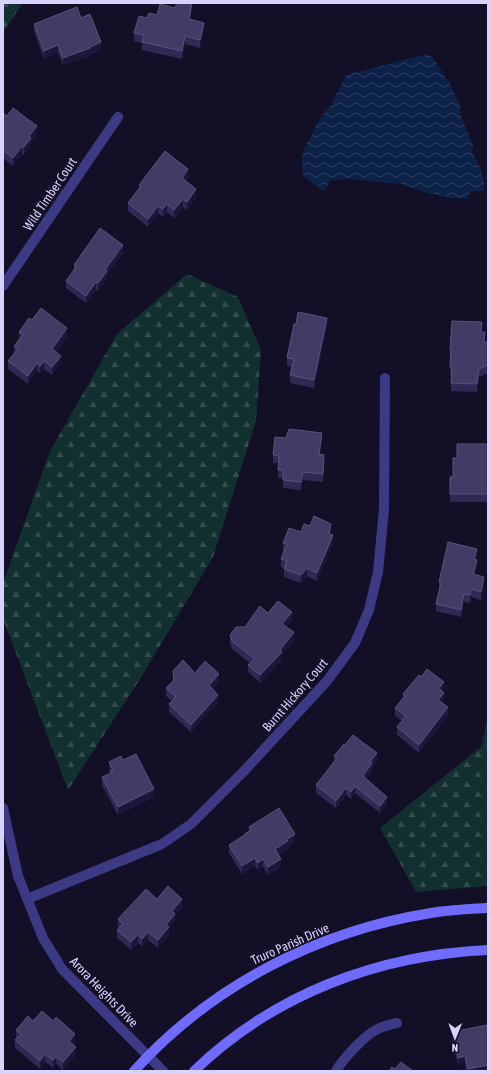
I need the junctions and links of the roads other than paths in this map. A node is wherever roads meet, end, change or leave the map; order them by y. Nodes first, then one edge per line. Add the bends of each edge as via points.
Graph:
1 (118, 117) dead end
2 (3, 286) edge
3 (384, 378) dead end
4 (3, 808) edge
5 (27, 899) junction
6 (488, 908) edge
7 (488, 950) edge
8 (397, 1023) dead end
9 (148, 1055) junction
10 (134, 1071) edge
11 (163, 1071) edge
12 (194, 1071) edge
13 (336, 1071) edge

1 - 2 street, Wild Timber Court
3 - 5 street, Burnt Hickory Court via 384,510 378,572 369,610 355,643 328,681 191,824 162,844
4 - 5 street, Arora Heights Drive via 18,876
5 - 9 street, Arora Heights Drive via 43,938 62,969
6 - 9 street, Truro Parish Drive via 431,913 384,922 324,940 283,958 225,992 181,1025
7 - 12 street via 434,955 396,962 317,988 289,1002 233,1037
8 - 13 street via 375,1030 355,1048
9 - 10 street, Truro Parish Drive
9 - 11 street, Arora Heights Drive

